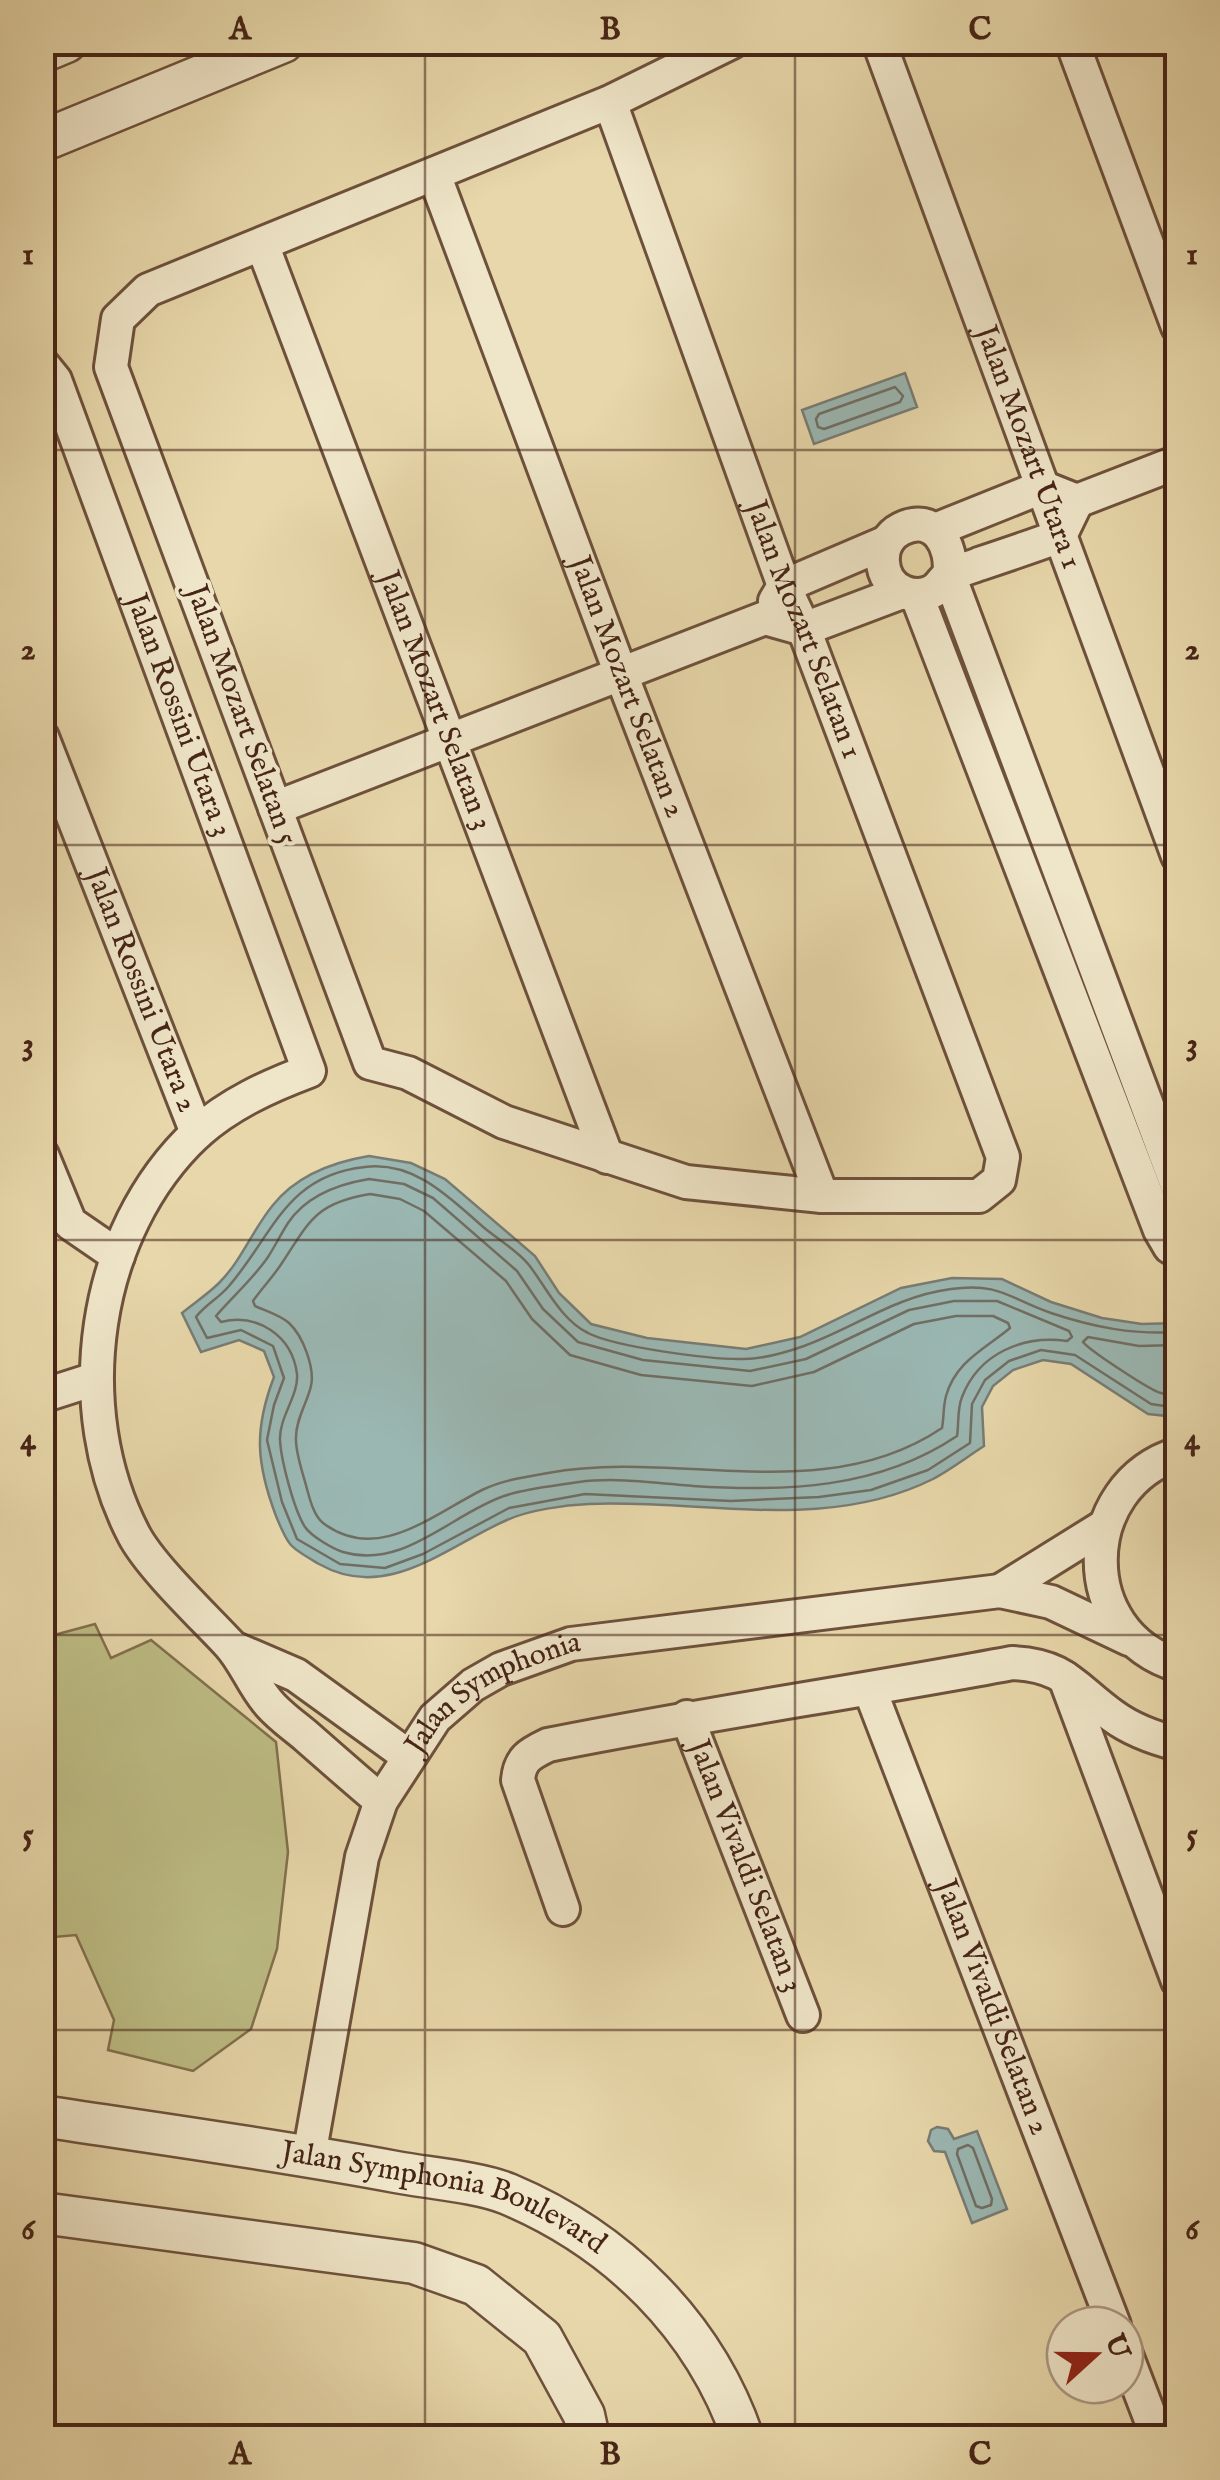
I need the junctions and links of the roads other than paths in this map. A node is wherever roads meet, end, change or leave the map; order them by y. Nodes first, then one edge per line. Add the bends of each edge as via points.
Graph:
1 (66, 42) edge
2 (283, 42) edge
3 (732, 42) edge
4 (879, 42) edge
5 (1072, 42) edge
6 (42, 52) edge
7 (610, 102) junction
8 (42, 141) edge
9 (434, 174) junction
10 (262, 244) junction
11 (1178, 327) edge
12 (42, 364) edge
13 (1178, 462) edge
14 (1042, 487) junction
15 (1077, 500) junction
16 (935, 530) junction
17 (1060, 536) junction
18 (887, 542) junction
19 (949, 575) junction
20 (784, 586) junction
21 (909, 594) junction
22 (765, 618) junction
23 (804, 630) junction
24 (621, 674) junction
25 (42, 737) edge
26 (450, 740) junction
27 (275, 808) junction
28 (1178, 856) edge
29 (1079, 925) junction
30 (1048, 938) junction
31 (197, 1133) junction
32 (42, 1155) edge
33 (607, 1157) junction
34 (1178, 1188) edge
35 (822, 1196) junction
36 (1178, 1251) edge
37 (118, 1256) junction
38 (95, 1379) junction
39 (42, 1396) edge
40 (1178, 1454) edge
41 (1103, 1527) junction
42 (1000, 1591) junction
43 (1135, 1642) junction
44 (233, 1648) junction
45 (1178, 1665) edge
46 (1064, 1674) junction
47 (870, 1690) junction
48 (687, 1717) junction
49 (1178, 1744) edge
50 (408, 1756) junction
51 (381, 1802) junction
52 (563, 1910) dead end
53 (1178, 1981) edge
54 (803, 2015) dead end
55 (42, 2116) edge
56 (309, 2156) junction
57 (42, 2213) edge
58 (1106, 2305) edge
59 (1145, 2404) edge
60 (589, 2438) edge
61 (743, 2438) edge
62 (1158, 2438) edge

1 - 6 street
2 - 8 street
3 - 7 street
4 - 14 street, Jalan Mozart Utara 1
5 - 11 street
7 - 9 street
7 - 20 street, Jalan Mozart Selatan 1
9 - 10 street
9 - 24 street, Jalan Mozart Selatan 2
10 - 26 street, Jalan Mozart Selatan 3
10 - 27 street, Jalan Mozart Selatan 5 via 148,290 118,319 111,366
12 - 31 street, Jalan Rossini Utara 3 via 55,380 309,1071 238,1102
13 - 15 street
14 - 15 street
14 - 16 street
14 - 17 street, Jalan Mozart Utara 1
15 - 17 street
16 - 18 street via 918,525
16 - 19 street via 952,559
17 - 19 street
17 - 28 street, Jalan Mozart Utara 1
18 - 20 street
18 - 21 street via 883,570
19 - 21 street via 936,590
19 - 29 street
20 - 22 street
20 - 23 street, Jalan Mozart Selatan 1
21 - 23 street
21 - 30 street
22 - 23 street
22 - 24 street
23 - 35 street, Jalan Mozart Selatan 1 via 1003,1157 999,1180 979,1196
24 - 26 street
24 - 35 street, Jalan Mozart Selatan 2
25 - 31 street, Jalan Rossini Utara 2
26 - 27 street
26 - 33 street, Jalan Mozart Selatan 3
27 - 33 street, Jalan Mozart Selatan 5 via 370,1063 408,1074 504,1122
29 - 30 street
29 - 34 street
30 - 36 street via 1160,1230
31 - 37 street via 157,1177
32 - 37 street via 70,1223
33 - 35 street via 686,1182
37 - 38 street
38 - 39 street
38 - 44 street via 110,1477 136,1540
40 - 41 street via 1156,1460 1124,1488
41 - 42 street, Jalan Symphonia
41 - 43 street via 1099,1568 1110,1608
42 - 43 street, Jalan Symphonia via 1051,1602
42 - 50 street, Jalan Symphonia via 570,1644 473,1685 435,1718
43 - 45 street, Jalan Symphonia
44 - 50 street via 296,1675
44 - 51 street via 267,1702
46 - 47 street via 1012,1663
46 - 49 street via 1132,1729
46 - 53 street
47 - 48 street
47 - 58 street, Jalan Vivaldi Selatan 2
48 - 52 street via 548,1745 520,1764 518,1780
48 - 54 street, Jalan Vivaldi Selatan 3
50 - 51 street, Jalan Symphonia
51 - 56 street, Jalan Symphonia via 362,1857
55 - 56 street, Jalan Symphonia Boulevard
56 - 61 street, Jalan Symphonia Boulevard via 505,2192 589,2238 647,2284 688,2330 729,2397
57 - 60 street via 414,2262 476,2285 542,2338 584,2414
59 - 62 street

